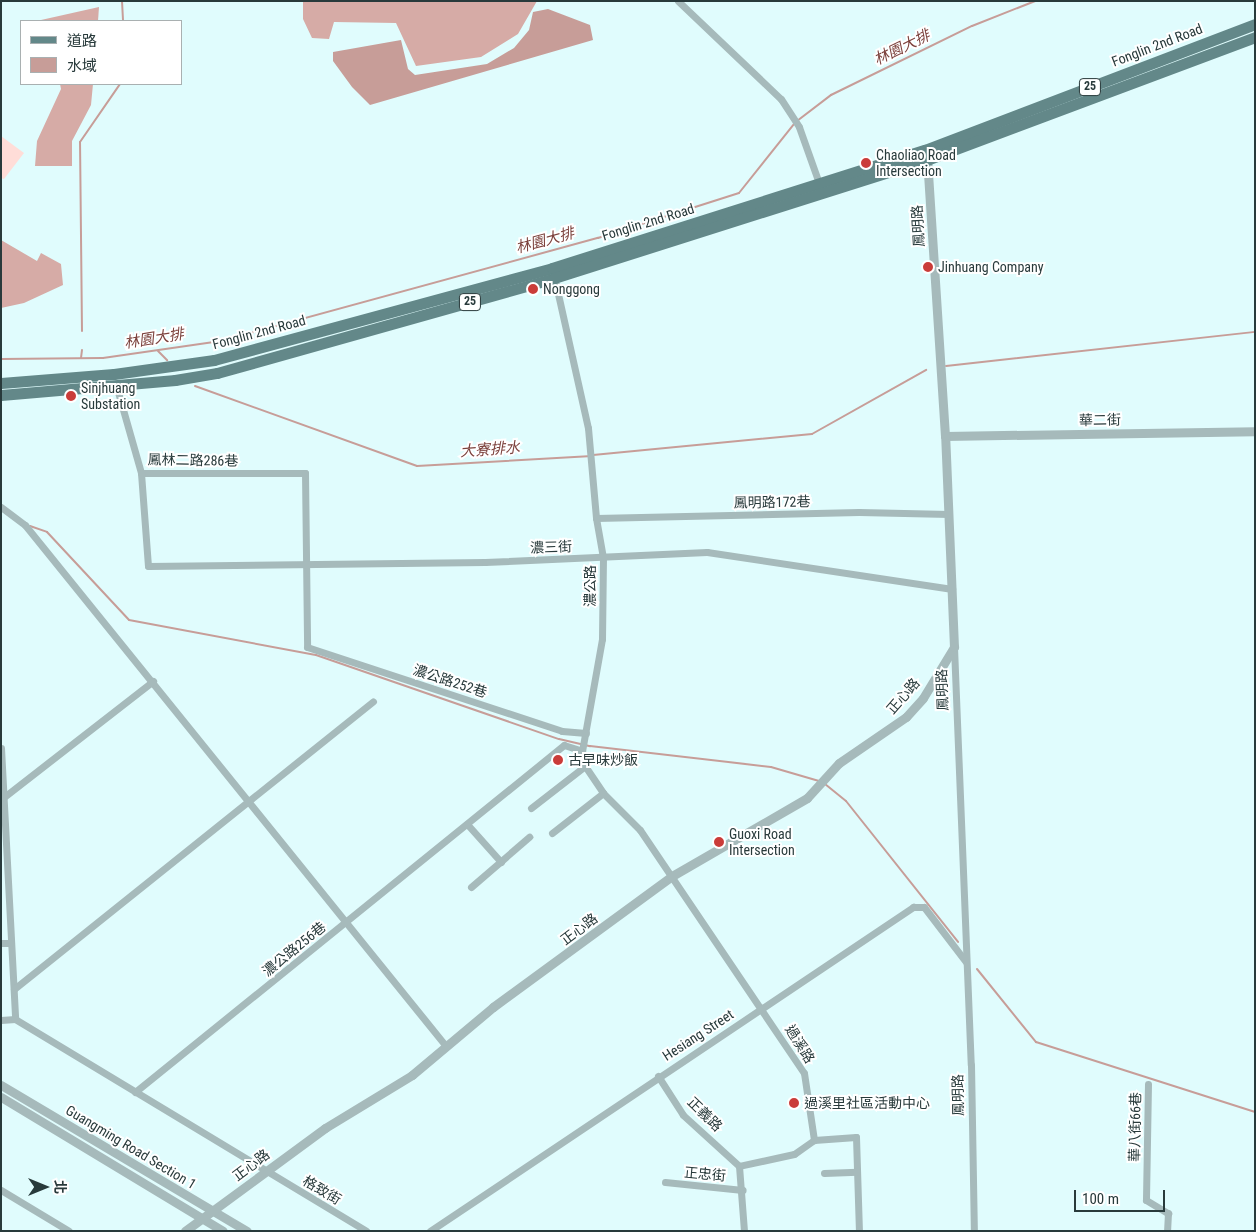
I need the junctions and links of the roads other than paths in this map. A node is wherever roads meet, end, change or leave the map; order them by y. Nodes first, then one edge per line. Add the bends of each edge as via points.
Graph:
1 (678, 1) edge
2 (1255, 24) edge
3 (1255, 36) edge
4 (927, 155) junction
5 (821, 189) junction
6 (553, 273) junction
7 (1, 383) edge
8 (116, 385) junction
9 (1, 395) edge
10 (1255, 431) edge
11 (945, 436) junction
12 (141, 473) junction
13 (1, 507) edge
14 (950, 514) junction
15 (596, 518) junction
16 (603, 557) junction
17 (306, 565) junction
18 (952, 590) junction
19 (954, 647) junction
20 (153, 682) junction
21 (373, 701) dead end
22 (586, 733) junction
23 (583, 747) junction
24 (1, 748) edge
25 (585, 766) junction
26 (2, 787) edge
27 (603, 793) junction
28 (4, 797) junction
29 (249, 800) junction
30 (531, 808) dead end
31 (467, 824) junction
32 (552, 833) dead end
33 (529, 837) dead end
34 (501, 862) junction
35 (672, 876) junction
36 (471, 887) dead end
37 (347, 922) junction
38 (1, 943) edge
39 (11, 943) junction
40 (966, 962) junction
41 (14, 989) junction
42 (762, 1008) junction
43 (15, 1019) junction
44 (1, 1020) edge
45 (446, 1046) junction
46 (658, 1076) junction
47 (1148, 1084) dead end
48 (1, 1085) edge
49 (135, 1092) junction
50 (1, 1097) edge
51 (814, 1140) junction
52 (739, 1166) junction
53 (266, 1171) junction
54 (858, 1172) junction
55 (824, 1173) dead end
56 (665, 1182) dead end
57 (1, 1190) edge
58 (743, 1190) junction
59 (212, 1211) junction
60 (202, 1219) junction
61 (69, 1231) edge
62 (185, 1231) edge
63 (222, 1231) edge
64 (246, 1231) edge
65 (366, 1231) edge
66 (430, 1231) edge
67 (744, 1231) edge
68 (859, 1231) edge
69 (974, 1231) edge
70 (1167, 1231) edge

1 - 5 street via 772,89 799,126
2 - 4 main road, Fonglin 2nd Road / 25
3 - 4 main road, Fonglin 2nd Road / 25
4 - 5 main road, Fonglin 2nd Road / 25
4 - 11 street, 鳳明路
5 - 6 main road, Fonglin 2nd Road / 25
6 - 7 main road, Fonglin 2nd Road / 25 via 214,360 114,374
6 - 8 main road, Fonglin 2nd Road / 25 via 217,373
6 - 15 street, 濃公路 via 591,448
8 - 9 main road, Fonglin 2nd Road / 25
8 - 12 street, 鳳林二路286巷
10 - 11 street, 華二街
11 - 14 street, 鳳明路
12 - 17 street, 濃三街 via 148,566
12 - 17 street, 鳳林二路286巷 via 304,474
13 - 20 street via 25,525
14 - 15 street, 鳳明路172巷 via 859,512
14 - 18 street, 鳳明路
15 - 16 street, 濃公路
16 - 17 street, 濃三街
16 - 18 street, 濃三街 via 727,554
16 - 22 street, 濃公路 via 602,639
17 - 22 street, 濃公路252巷 via 307,647 562,731
18 - 19 street, 鳳明路
19 - 35 street, 正心路 via 923,698 906,717 858,749 791,809
19 - 40 street, 鳳明路
20 - 28 street
20 - 29 street
21 - 29 street
22 - 23 street, 濃公路
23 - 25 street, 濃公路
23 - 31 street, 濃公路256巷 via 564,745
24 - 26 street
25 - 27 street, 濃公路
25 - 30 street
26 - 28 street
27 - 32 street
27 - 35 street, 濃公路 via 640,830
28 - 39 street
29 - 37 street
29 - 41 street
31 - 34 street
31 - 37 street, 濃公路256巷
33 - 34 street
34 - 36 street
35 - 42 street, 過溪路
35 - 45 street, 正心路
37 - 45 street
37 - 49 street, 濃公路256巷
38 - 39 street
39 - 41 street
40 - 42 street, Hesiang Street via 924,907 918,906
40 - 69 street, 鳳明路
41 - 43 street
42 - 46 street, Hesiang Street
42 - 51 street, 過溪路 via 804,1073
43 - 44 street
43 - 49 street, 格致街
45 - 53 street, 正心路 via 388,1092 325,1128
46 - 52 street, 正義路 via 683,1115 734,1158
46 - 66 street, Hesiang Street
47 - 70 street, 華八街66巷 via 1146,1200 1168,1213
48 - 59 street, Guangming Road Section 1
49 - 53 street, 格致街
50 - 60 street, Guangming Road Section 1
51 - 52 street via 794,1154
51 - 54 street via 856,1137
52 - 58 street
53 - 59 street, 正心路
53 - 65 street, 格致街
54 - 55 street
54 - 68 street
56 - 58 street, 正忠街
57 - 61 street
58 - 67 street
59 - 60 street, 正心路
59 - 64 street, Guangming Road Section 1
60 - 62 street, 正心路
60 - 63 street, Guangming Road Section 1

